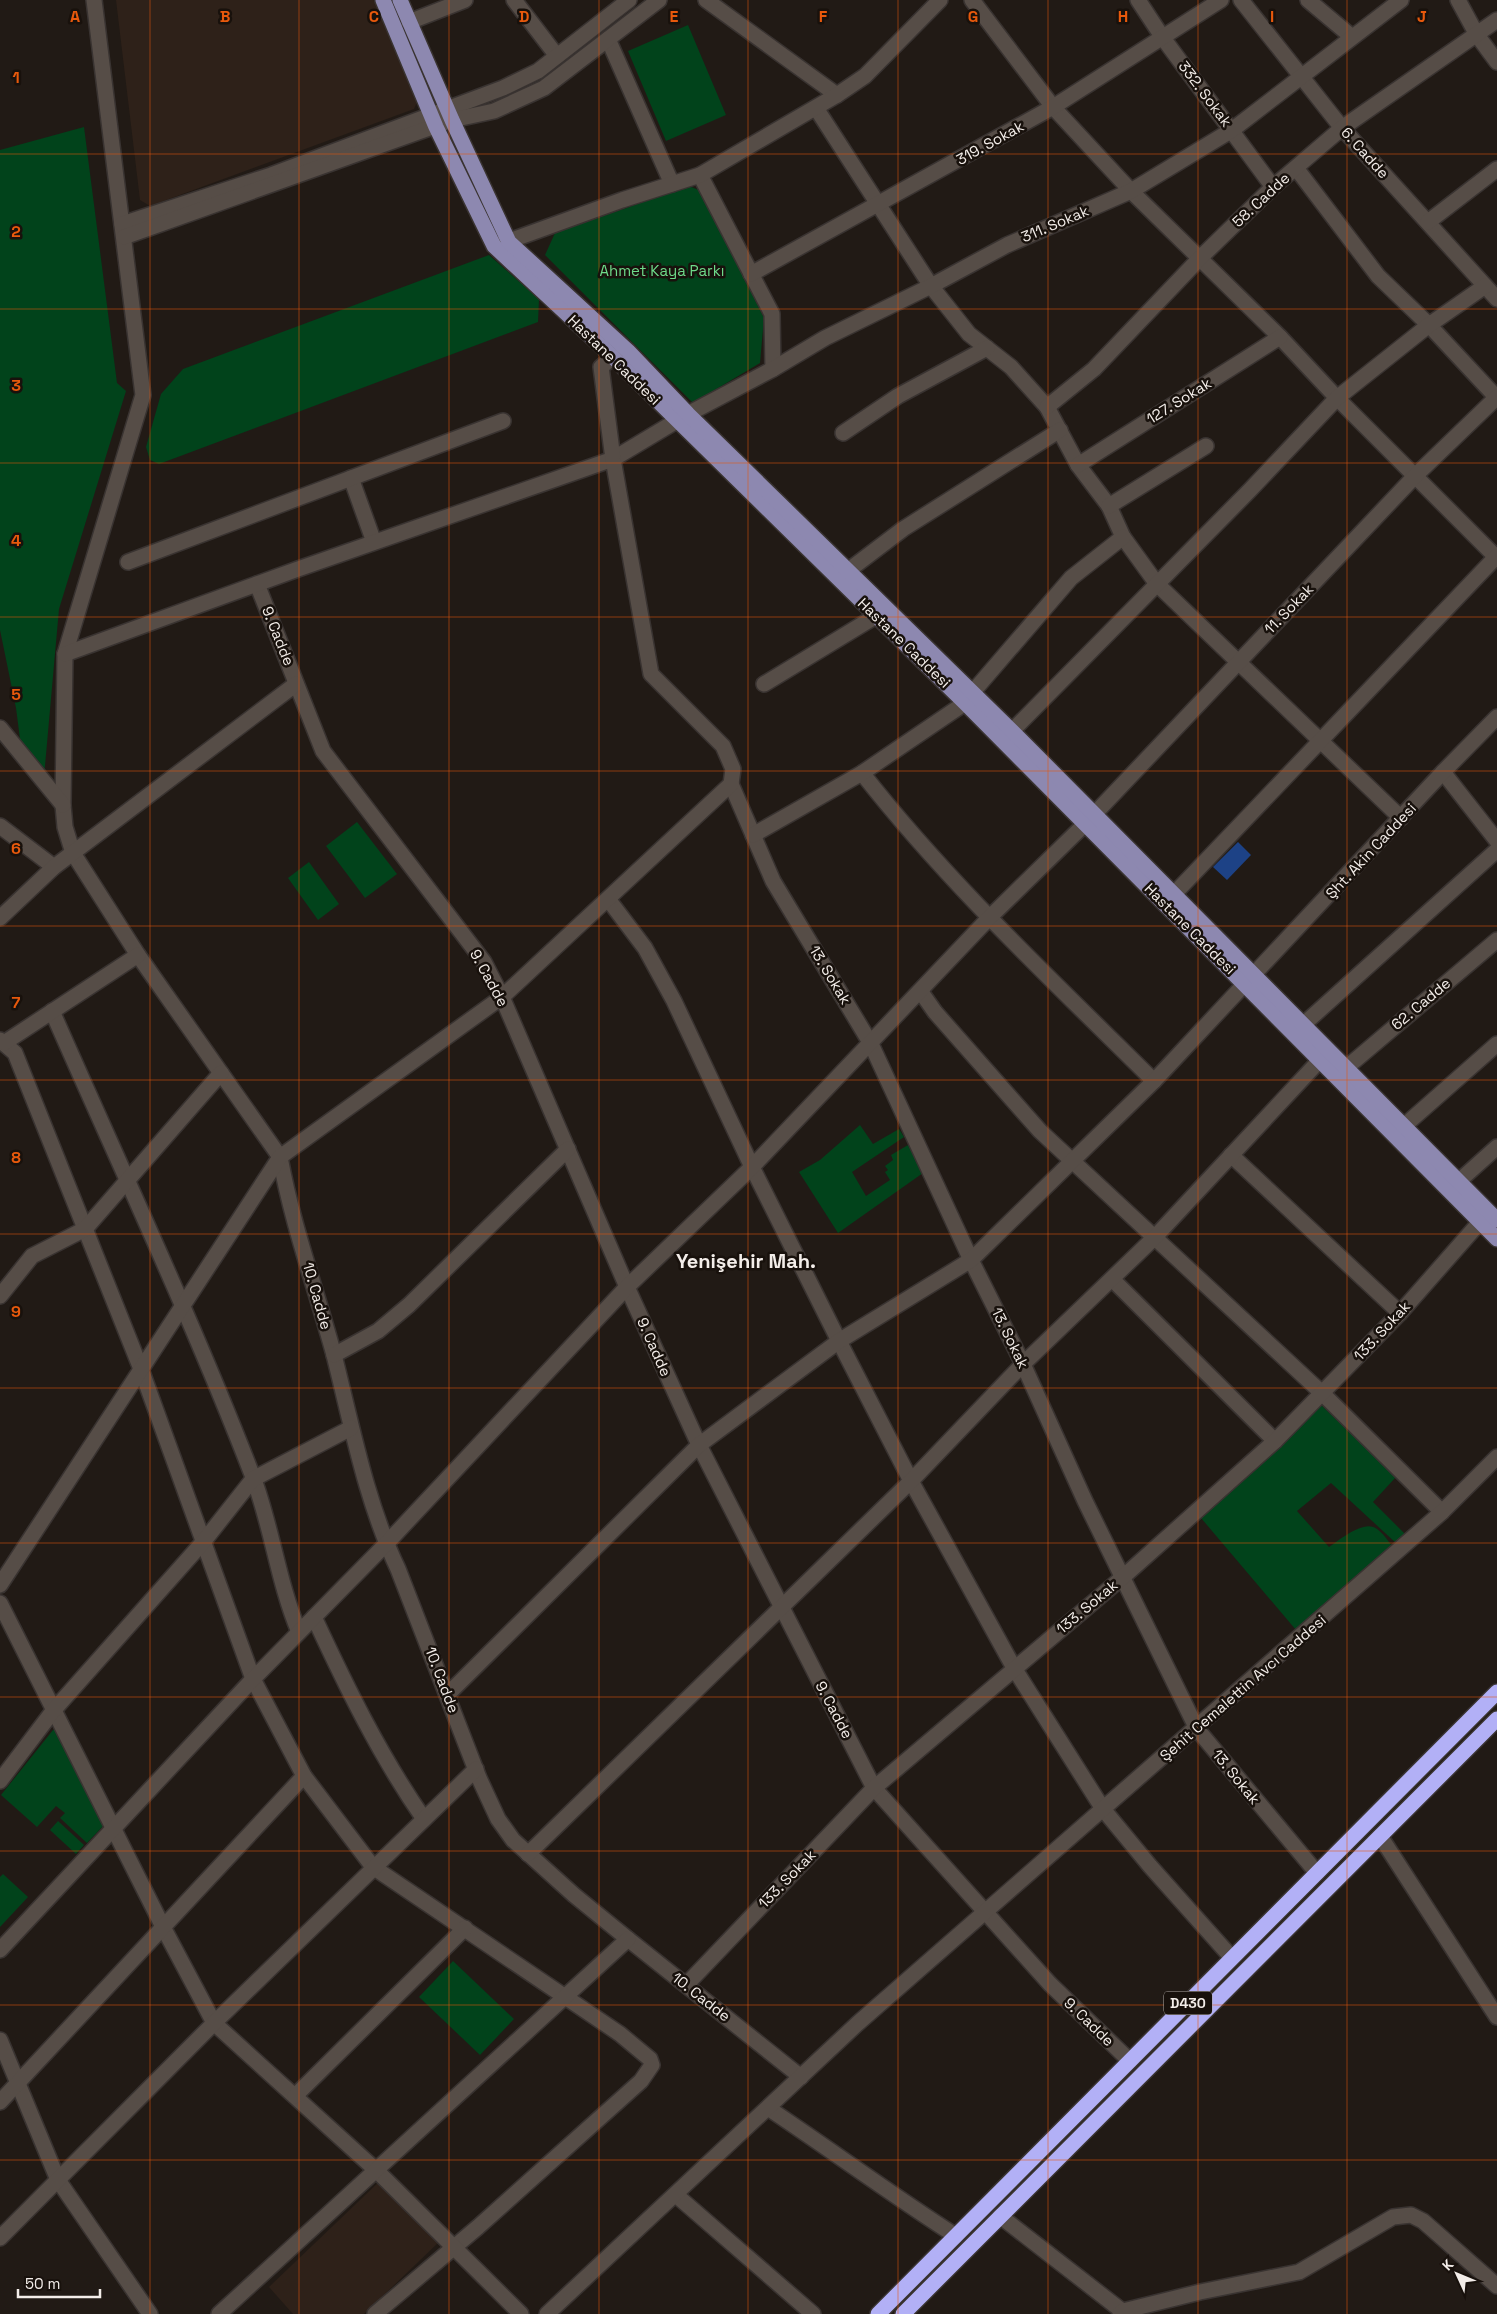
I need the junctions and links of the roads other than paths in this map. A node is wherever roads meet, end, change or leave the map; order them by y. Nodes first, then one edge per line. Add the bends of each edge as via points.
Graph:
1 (94, 0) edge
2 (383, 0) edge
3 (400, 0) edge
4 (465, 0) edge
5 (514, 0) edge
6 (629, 0) edge
7 (659, 0) edge
8 (707, 0) edge
9 (940, 0) edge
10 (972, 0) edge
11 (1138, 0) edge
12 (1222, 0) edge
13 (1241, 0) edge
14 (1308, 0) edge
15 (1402, 0) edge
16 (1458, 0) edge
17 (1497, 20) edge
18 (409, 22) junction
19 (1477, 35) junction
20 (1352, 37) junction
21 (1163, 38) junction
22 (608, 39) junction
23 (557, 56) junction
24 (1497, 62) edge
25 (1303, 77) junction
26 (837, 95) junction
27 (1053, 107) junction
28 (816, 108) junction
29 (450, 115) junction
30 (433, 121) junction
31 (1342, 128) junction
32 (1232, 130) junction
33 (1296, 168) junction
34 (1497, 169) edge
35 (700, 175) junction
36 (672, 184) junction
37 (1273, 187) junction
38 (1131, 191) junction
39 (877, 205) junction
40 (1428, 222) junction
41 (123, 230) junction
42 (509, 242) junction
43 (494, 246) junction
44 (1199, 259) junction
45 (751, 274) junction
46 (930, 286) junction
47 (1485, 286) junction
48 (1497, 299) edge
49 (1429, 325) junction
50 (1280, 337) junction
51 (987, 348) junction
52 (628, 351) junction
53 (613, 357) junction
54 (773, 369) junction
55 (1337, 398) junction
56 (1497, 398) edge
57 (1047, 407) junction
58 (682, 418) junction
59 (504, 421) dead end
60 (1060, 430) junction
61 (843, 433) dead end
62 (1206, 446) dead end
63 (612, 459) junction
64 (1078, 465) junction
65 (1416, 476) junction
66 (351, 478) junction
67 (1109, 506) junction
68 (1123, 537) junction
69 (374, 542) junction
70 (1496, 557) edge
71 (128, 562) dead end
72 (848, 570) junction
73 (256, 584) junction
74 (1157, 584) junction
75 (876, 616) junction
76 (65, 654) junction
77 (1239, 662) junction
78 (296, 684) junction
79 (764, 684) dead end
80 (969, 698) junction
81 (1497, 718) edge
82 (0, 728) edge
83 (1012, 731) junction
84 (1320, 739) junction
85 (1442, 772) junction
86 (862, 773) junction
87 (731, 784) junction
88 (63, 805) junction
89 (1401, 818) junction
90 (1089, 820) junction
91 (0, 826) edge
92 (754, 835) junction
93 (1497, 841) edge
94 (1497, 850) edge
95 (73, 853) junction
96 (54, 867) junction
97 (1174, 894) junction
98 (608, 899) junction
99 (990, 917) junction
100 (0, 918) edge
101 (1497, 940) edge
102 (138, 955) junction
103 (1250, 980) junction
104 (920, 992) junction
105 (502, 997) junction
106 (52, 1011) junction
107 (1304, 1024) junction
108 (2, 1042) edge
109 (871, 1044) junction
110 (1497, 1044) edge
111 (1320, 1060) junction
112 (1346, 1068) junction
113 (221, 1073) junction
114 (1154, 1082) junction
115 (1404, 1126) junction
116 (1497, 1147) edge
117 (568, 1148) junction
118 (1231, 1155) junction
119 (280, 1157) junction
120 (1073, 1160) junction
121 (752, 1167) junction
122 (127, 1180) junction
123 (1458, 1182) junction
124 (1497, 1220) edge
125 (1480, 1222) junction
126 (85, 1229) junction
127 (1154, 1238) junction
128 (1497, 1239) edge
129 (971, 1260) junction
130 (1112, 1279) junction
131 (627, 1286) junction
132 (0, 1296) edge
133 (182, 1306) junction
134 (1400, 1313) junction
135 (839, 1340) junction
136 (334, 1355) junction
137 (1023, 1364) junction
138 (141, 1369) junction
139 (1323, 1394) junction
140 (351, 1428) junction
141 (1275, 1441) junction
142 (698, 1445) junction
143 (1497, 1457) edge
144 (254, 1479) junction
145 (912, 1481) junction
146 (1442, 1512) junction
147 (204, 1541) junction
148 (386, 1544) junction
149 (1123, 1577) junction
150 (0, 1585) edge
151 (0, 1603) edge
152 (780, 1607) junction
153 (314, 1617) junction
154 (299, 1632) junction
155 (1014, 1668) junction
156 (253, 1679) junction
157 (1497, 1692) edge
158 (448, 1694) junction
159 (53, 1711) junction
160 (1497, 1719) edge
161 (1197, 1729) junction
162 (476, 1769) junction
163 (304, 1776) junction
164 (0, 1781) edge
165 (874, 1788) junction
166 (1103, 1809) junction
167 (424, 1819) junction
168 (115, 1829) junction
169 (1380, 1836) junction
170 (528, 1854) junction
171 (373, 1867) junction
172 (1317, 1873) junction
173 (984, 1912) junction
174 (163, 1927) junction
175 (465, 1928) junction
176 (628, 1939) junction
177 (0, 1950) edge
178 (1232, 1958) junction
179 (686, 1985) junction
180 (567, 1997) junction
181 (1497, 2017) edge
182 (214, 2023) junction
183 (0, 2040) edge
184 (1130, 2061) junction
185 (801, 2077) junction
186 (18, 2083) junction
187 (295, 2096) junction
188 (0, 2102) edge
189 (768, 2108) junction
190 (377, 2171) junction
191 (58, 2180) junction
192 (676, 2196) junction
193 (1000, 2216) junction
194 (956, 2236) junction
195 (0, 2238) edge
196 (453, 2247) junction
197 (1497, 2286) edge
198 (1123, 2313) edge
199 (150, 2314) edge
200 (219, 2314) edge
201 (375, 2314) edge
202 (521, 2314) edge
203 (548, 2314) edge
204 (813, 2314) edge
205 (878, 2314) edge
206 (903, 2314) edge

1 - 41 street
2 - 30 main road, Hastane Caddesi
3 - 18 main road, Hastane Caddesi
4 - 18 street
5 - 23 street
6 - 23 street
7 - 22 street
8 - 26 street
9 - 26 street via 865,76
10 - 27 street
11 - 21 street, 332. Sokak
12 - 21 street, 319. Sokak
13 - 25 street, 6. Cadde
14 - 20 street
15 - 20 street, 311. Sokak
16 - 19 street
17 - 19 street, 58. Cadde
18 - 29 main road, Hastane Caddesi
19 - 24 street
19 - 31 street, 58. Cadde
20 - 25 street, 311. Sokak
21 - 27 street, 319. Sokak
21 - 32 street, 332. Sokak
22 - 29 street via 544,88 494,111
22 - 36 street
23 - 29 street via 538,71
25 - 31 street, 6. Cadde
25 - 32 street, 311. Sokak
26 - 28 street
27 - 38 street
27 - 39 street, 319. Sokak
28 - 35 street
28 - 39 street
29 - 30 street
29 - 42 main road, Hastane Caddesi
30 - 41 street via 271,175
30 - 43 main road, Hastane Caddesi
31 - 33 street, 58. Cadde
31 - 40 street, 6. Cadde
32 - 37 street, 332. Sokak
32 - 38 street, 311. Sokak
33 - 37 street, 58. Cadde
33 - 49 street via 1378,276
34 - 40 street
35 - 36 street
35 - 45 street
36 - 42 street
37 - 44 street, 58. Cadde
38 - 44 street
38 - 46 street, 311. Sokak via 1007,245
39 - 45 street, 319. Sokak
39 - 46 street
40 - 47 street, 6. Cadde
41 - 76 street via 142,395
42 - 43 street
42 - 52 main road, Hastane Caddesi
43 - 53 main road, Hastane Caddesi
44 - 50 street
44 - 57 street, 58. Cadde via 1094,369
45 - 54 street via 772,314
46 - 51 street via 969,334
46 - 54 street, 311. Sokak via 825,338
47 - 48 street, 6. Cadde
47 - 49 street
49 - 55 street
49 - 56 street
50 - 55 street
50 - 64 street, 127. Sokak
51 - 57 street via 1011,367
51 - 61 street via 898,396
52 - 53 street
52 - 58 main road, Hastane Caddesi
53 - 58 main road, Hastane Caddesi
53 - 63 street via 601,367
54 - 58 street, 311. Sokak
55 - 65 street
55 - 74 street
56 - 65 street, 11. Sokak
57 - 60 street
58 - 63 street, 311. Sokak
58 - 72 main road, Hastane Caddesi
58 - 75 main road, Hastane Caddesi
59 - 66 street
60 - 64 street
60 - 72 street via 903,530
62 - 67 street
63 - 69 street, 311. Sokak
63 - 87 street via 651,674 723,746 734,769
64 - 67 street
65 - 70 street
65 - 77 street, 11. Sokak
66 - 69 street
66 - 71 street
67 - 68 street
68 - 74 street
68 - 80 street via 1071,578
69 - 73 street, 311. Sokak
70 - 84 street
72 - 80 main road, Hastane Caddesi
73 - 76 street, 311. Sokak
73 - 78 street, 9. Cadde
74 - 77 street
74 - 83 street
75 - 79 street
75 - 80 main road, Hastane Caddesi
76 - 88 street
77 - 84 street
77 - 90 street, 11. Sokak
78 - 95 street
78 - 105 street, 9. Cadde via 323,751 484,962
80 - 83 main road, Hastane Caddesi
80 - 86 street
80 - 90 main road, Hastane Caddesi
81 - 85 street, Şht. Akin Caddesi
82 - 88 street
83 - 90 main road, Hastane Caddesi
84 - 89 street
84 - 97 street
85 - 89 street, Şht. Akin Caddesi
85 - 93 street
86 - 92 street
86 - 99 street via 896,816
87 - 92 street, 13. Sokak
87 - 98 street
88 - 95 street via 65,827
89 - 103 street, Şht. Akin Caddesi
90 - 97 main road, Hastane Caddesi
90 - 99 street, 11. Sokak
90 - 103 main road, Hastane Caddesi
91 - 96 street
92 - 109 street, 13. Sokak via 774,881
94 - 107 street
95 - 96 street
95 - 102 street
96 - 100 street
97 - 103 main road, Hastane Caddesi
98 - 105 street
98 - 121 street via 645,948 674,1001
99 - 104 street, 11. Sokak
99 - 114 street
101 - 112 street, 62. Cadde
102 - 106 street
102 - 113 street
103 - 107 main road, Hastane Caddesi
103 - 111 main road, Hastane Caddesi
103 - 114 street, Şht. Akin Caddesi
104 - 109 street, 11. Sokak
104 - 120 street via 1040,1131
105 - 117 street, 9. Cadde
105 - 119 street
106 - 108 street
106 - 122 street
107 - 112 main road, Hastane Caddesi
108 - 126 street via 15,1053
109 - 121 street, 11. Sokak
109 - 129 street, 13. Sokak
110 - 115 street
111 - 118 street
111 - 125 main road, Hastane Caddesi
112 - 115 main road, Hastane Caddesi
113 - 119 street
113 - 122 street
114 - 120 street, Şht. Akin Caddesi
115 - 123 main road, Hastane Caddesi
116 - 123 street
117 - 131 street, 9. Cadde
117 - 136 street via 409,1305 378,1331
118 - 127 street
118 - 134 street
119 - 133 street
119 - 136 street, 10. Cadde via 286,1189
120 - 127 street
120 - 129 street, Şht. Akin Caddesi
121 - 131 street, 11. Sokak
121 - 135 street
122 - 126 street
122 - 133 street
123 - 124 main road, Hastane Caddesi
125 - 128 main road, Hastane Caddesi
125 - 134 street, 133. Sokak
126 - 132 street via 32,1256
126 - 138 street
127 - 130 street
127 - 139 street
129 - 135 street, Şht. Akin Caddesi
129 - 137 street, 13. Sokak
130 - 137 street
130 - 141 street
131 - 142 street, 9. Cadde
131 - 148 street, 11. Sokak
133 - 138 street
133 - 144 street
134 - 139 street, 133. Sokak
135 - 142 street, Şht. Akin Caddesi
135 - 145 street
136 - 140 street, 10. Cadde
137 - 145 street
137 - 149 street, 13. Sokak
138 - 147 street
138 - 150 street
139 - 141 street, 133. Sokak
139 - 146 street
140 - 144 street
140 - 148 street, 10. Cadde
141 - 149 street, 133. Sokak
142 - 152 street, 9. Cadde
142 - 158 street, Şht. Akin Caddesi
143 - 146 street, Şehit Cemalettin Avcı Caddesi
144 - 147 street
144 - 154 street via 288,1605
145 - 152 street
145 - 155 street
146 - 161 street, Şehit Cemalettin Avcı Caddesi
147 - 156 street
147 - 159 street
148 - 153 street, 11. Sokak
148 - 158 street, 10. Cadde
149 - 155 street, 133. Sokak
149 - 161 street, 13. Sokak
151 - 159 street
152 - 165 street, 9. Cadde
152 - 170 street
153 - 154 street, 11. Sokak
153 - 167 street via 366,1724
154 - 156 street, 11. Sokak
155 - 165 street, 133. Sokak
155 - 166 street
156 - 163 street
156 - 168 street, 11. Sokak
157 - 172 highway, D430
158 - 162 street, 10. Cadde
159 - 164 street
159 - 168 street
160 - 169 highway, D430
161 - 166 street, Şehit Cemalettin Avcı Caddesi
161 - 172 street, 13. Sokak
162 - 167 street
162 - 170 street, 10. Cadde via 498,1819
163 - 171 street
163 - 174 street
165 - 173 street, 9. Cadde
165 - 179 street, 133. Sokak
166 - 173 street, Şehit Cemalettin Avcı Caddesi
166 - 178 street
167 - 171 street
168 - 174 street
168 - 177 street, 11. Sokak
169 - 181 street
169 - 193 highway, D430
170 - 176 street, 10. Cadde
171 - 175 street
171 - 182 street
172 - 178 highway, D430
173 - 184 street, 9. Cadde via 1050,1984
173 - 185 street, Şehit Cemalettin Avcı Caddesi
174 - 182 street
174 - 186 street
175 - 180 street
175 - 187 street
176 - 179 street, 10. Cadde
176 - 180 street
178 - 184 highway, D430
179 - 185 street, 10. Cadde
180 - 190 street
180 - 196 street via 626,2039 650,2059 652,2065 634,2087
182 - 187 street
182 - 191 street
183 - 186 street
184 - 194 highway, D430
185 - 189 street, Şehit Cemalettin Avcı Caddesi
186 - 188 street
186 - 191 street
187 - 190 street
189 - 192 street, Şehit Cemalettin Avcı Caddesi
189 - 194 street
190 - 196 street
190 - 200 street
191 - 195 street
191 - 199 street
192 - 203 street, Şehit Cemalettin Avcı Caddesi
192 - 204 street
193 - 198 street
193 - 206 highway, D430
194 - 205 highway, D430
196 - 201 street
196 - 202 street
197 - 198 street via 1423,2221 1411,2215 1392,2217 1299,2272 1200,2292

